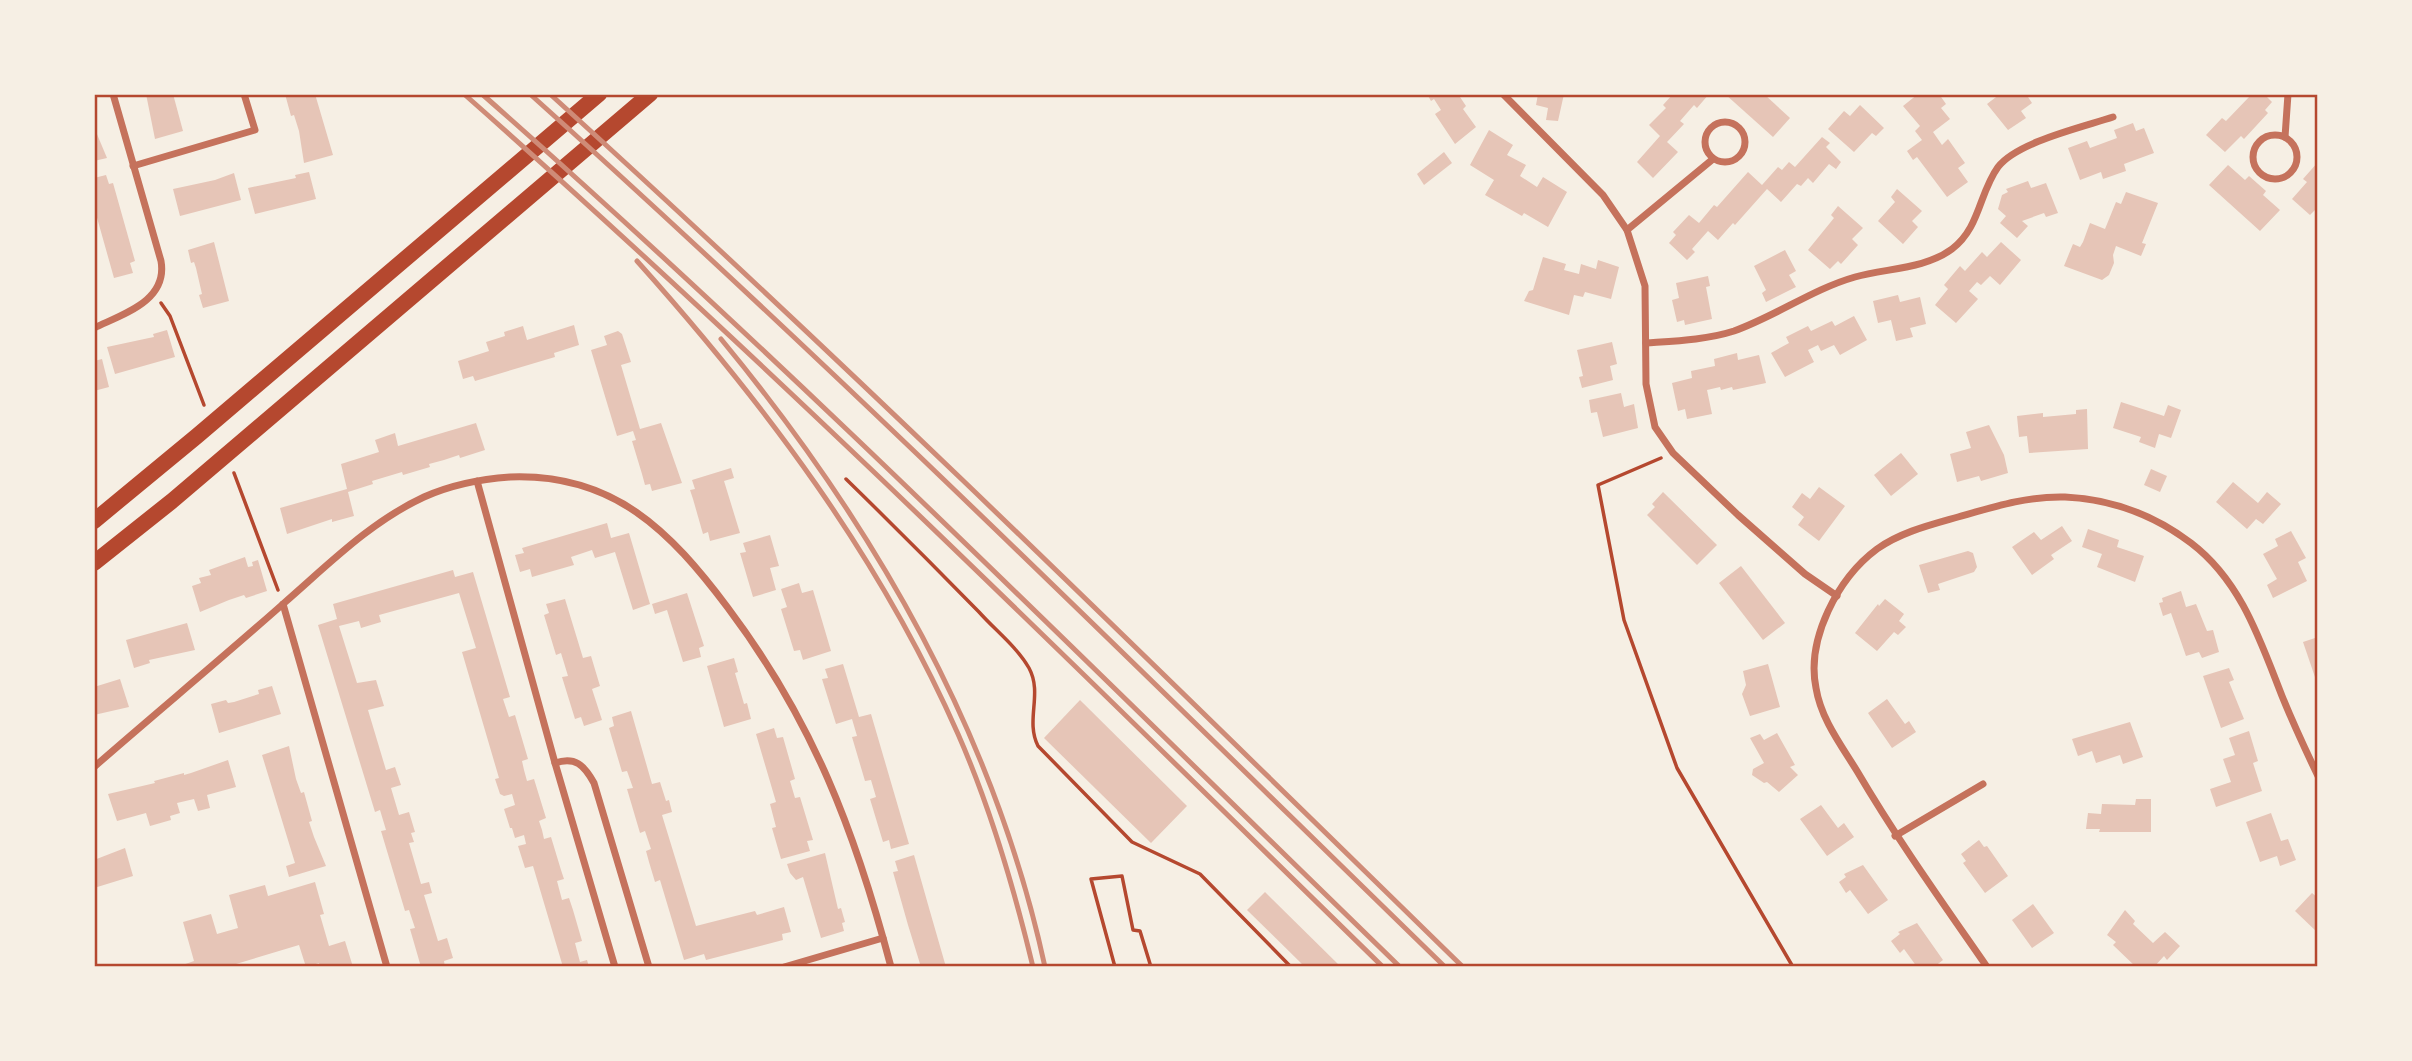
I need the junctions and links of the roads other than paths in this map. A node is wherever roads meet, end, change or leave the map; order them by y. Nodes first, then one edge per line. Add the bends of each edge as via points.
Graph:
1 (113, 94) edge
2 (244, 94) edge
3 (599, 94) edge
4 (650, 94) edge
5 (1503, 94) edge
6 (2288, 94) edge
7 (2113, 117) dead end
8 (2285, 137) junction
9 (1713, 159) junction
10 (133, 166) junction
11 (1627, 230) junction
12 (94, 328) edge
13 (1646, 343) junction
14 (477, 481) junction
15 (94, 521) edge
16 (94, 563) edge
17 (1837, 596) junction
18 (284, 604) junction
19 (555, 763) junction
20 (94, 767) edge
21 (2318, 776) edge
22 (1983, 784) dead end
23 (1895, 836) junction
24 (883, 938) junction
25 (387, 967) edge
26 (615, 967) edge
27 (649, 967) edge
28 (784, 967) edge
29 (891, 967) edge
30 (1987, 967) edge

1 - 10 street
2 - 10 street via 254,130
3 - 15 highway
4 - 16 highway
5 - 11 street via 1603,195
6 - 8 street
7 - 13 street via 2008,157 1993,174 1968,231 1936,258 1844,280 1733,331
8 - 8 street via 2295,147 2297,162 2283,178 2268,178 2253,163 2254,148 2271,135
9 - 9 street via 1729,162 1742,154 1745,138 1737,125 1721,122 1708,130 1705,146
9 - 11 street
10 - 12 street via 162,267 160,280 154,293 138,306
11 - 13 street via 1645,286
13 - 17 street via 1651,416 1673,453 1778,552
14 - 18 street via 441,490 387,518
14 - 19 street
14 - 24 street via 544,478 602,492 635,509 682,551 755,646 808,734 846,821
17 - 21 street via 1868,557 1890,541 2009,502 2063,497 2134,511 2193,544 2229,582 2259,636
17 - 23 street via 1816,653 1819,703
18 - 20 street
18 - 25 street
19 - 26 street
19 - 27 street via 573,760 594,782
22 - 23 street
23 - 30 street
24 - 28 street
24 - 29 street

